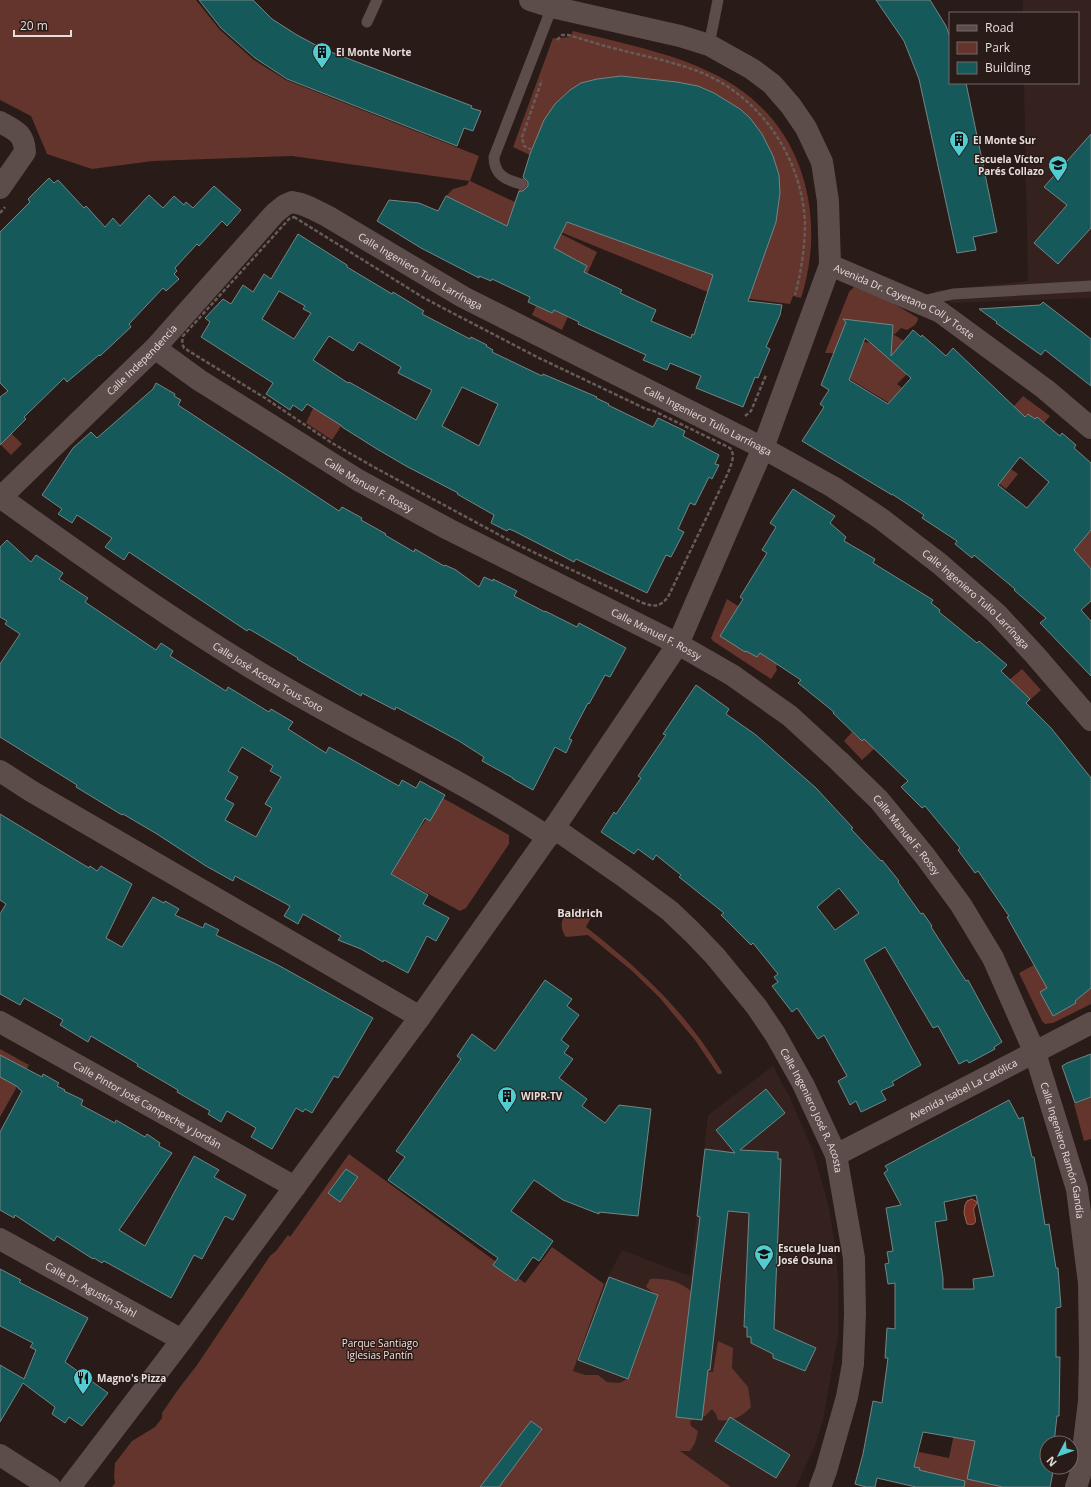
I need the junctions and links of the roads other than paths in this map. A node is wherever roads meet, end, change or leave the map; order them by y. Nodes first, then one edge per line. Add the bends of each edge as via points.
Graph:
1 (377, 0) edge
2 (530, 0) edge
3 (718, 0) edge
4 (552, 7) junction
5 (367, 22) dead end
6 (709, 46) junction
7 (0, 122) edge
8 (521, 184) dead end
9 (0, 188) edge
10 (275, 213) joint
11 (830, 265) junction
12 (1091, 286) edge
13 (918, 302) junction
14 (155, 348) junction
15 (1091, 428) edge
16 (763, 448) junction
17 (0, 498) edge
18 (678, 644) junction
19 (1091, 720) edge
20 (0, 772) edge
21 (551, 833) junction
22 (420, 1017) junction
23 (0, 1022) edge
24 (1091, 1024) edge
25 (1035, 1053) junction
26 (836, 1155) junction
27 (295, 1187) junction
28 (0, 1239) edge
29 (182, 1340) junction
30 (0, 1455) edge
31 (50, 1487) edge
32 (70, 1487) edge
33 (820, 1487) edge
34 (1076, 1487) edge

1 - 5 lane
2 - 4 street, Avenida Dr. Cayetano Coll y Toste
3 - 6 lane
4 - 6 street, Avenida Dr. Cayetano Coll y Toste via 680,36
4 - 8 lane via 494,158 495,167 499,172
6 - 11 street, Avenida Dr. Cayetano Coll y Toste via 752,69 772,84 806,128 822,162 828,201
7 - 9 street via 20,135 25,152
10 - 14 street, Calle Independencia
10 - 16 street, Calle Ingeniero Tulio Larrínaga via 292,202 311,208 463,297
11 - 13 street, Avenida Dr. Cayetano Coll y Toste
11 - 16 street
12 - 13 lane via 953,294
13 - 15 street, Avenida Dr. Cayetano Coll y Toste via 940,312 993,350
14 - 17 street, Calle Independencia
14 - 18 street, Calle Manuel F. Rossy via 199,380 358,480 448,529
16 - 18 street
16 - 19 street, Calle Ingeniero Tulio Larrínaga via 833,487 880,518 940,564 997,614
17 - 21 street, Calle José Acosta Tous Soto via 116,579 247,665 355,727
18 - 21 street
18 - 25 street, Calle Manuel F. Rossy via 732,675 790,716 879,800 961,905 993,958
20 - 22 street
21 - 22 street
21 - 26 street, Calle Ingeniero José R. Acosta via 623,876 670,911 715,956 756,1006 775,1034 806,1090
22 - 27 street
23 - 27 street, Calle Pintor José Campeche y Jordán
24 - 25 street, Avenida Isabel La Católica
25 - 26 street, Avenida Isabel La Católica
25 - 34 street, Calle Ingeniero Ramón Gandía via 1077,1189 1089,1283 1089,1400 1080,1475
26 - 33 street, Calle Ingeniero José R. Acosta via 854,1258 853,1364 847,1397
27 - 29 street
28 - 29 street, Calle Dr. Agustín Stahl
29 - 32 street
30 - 31 street

